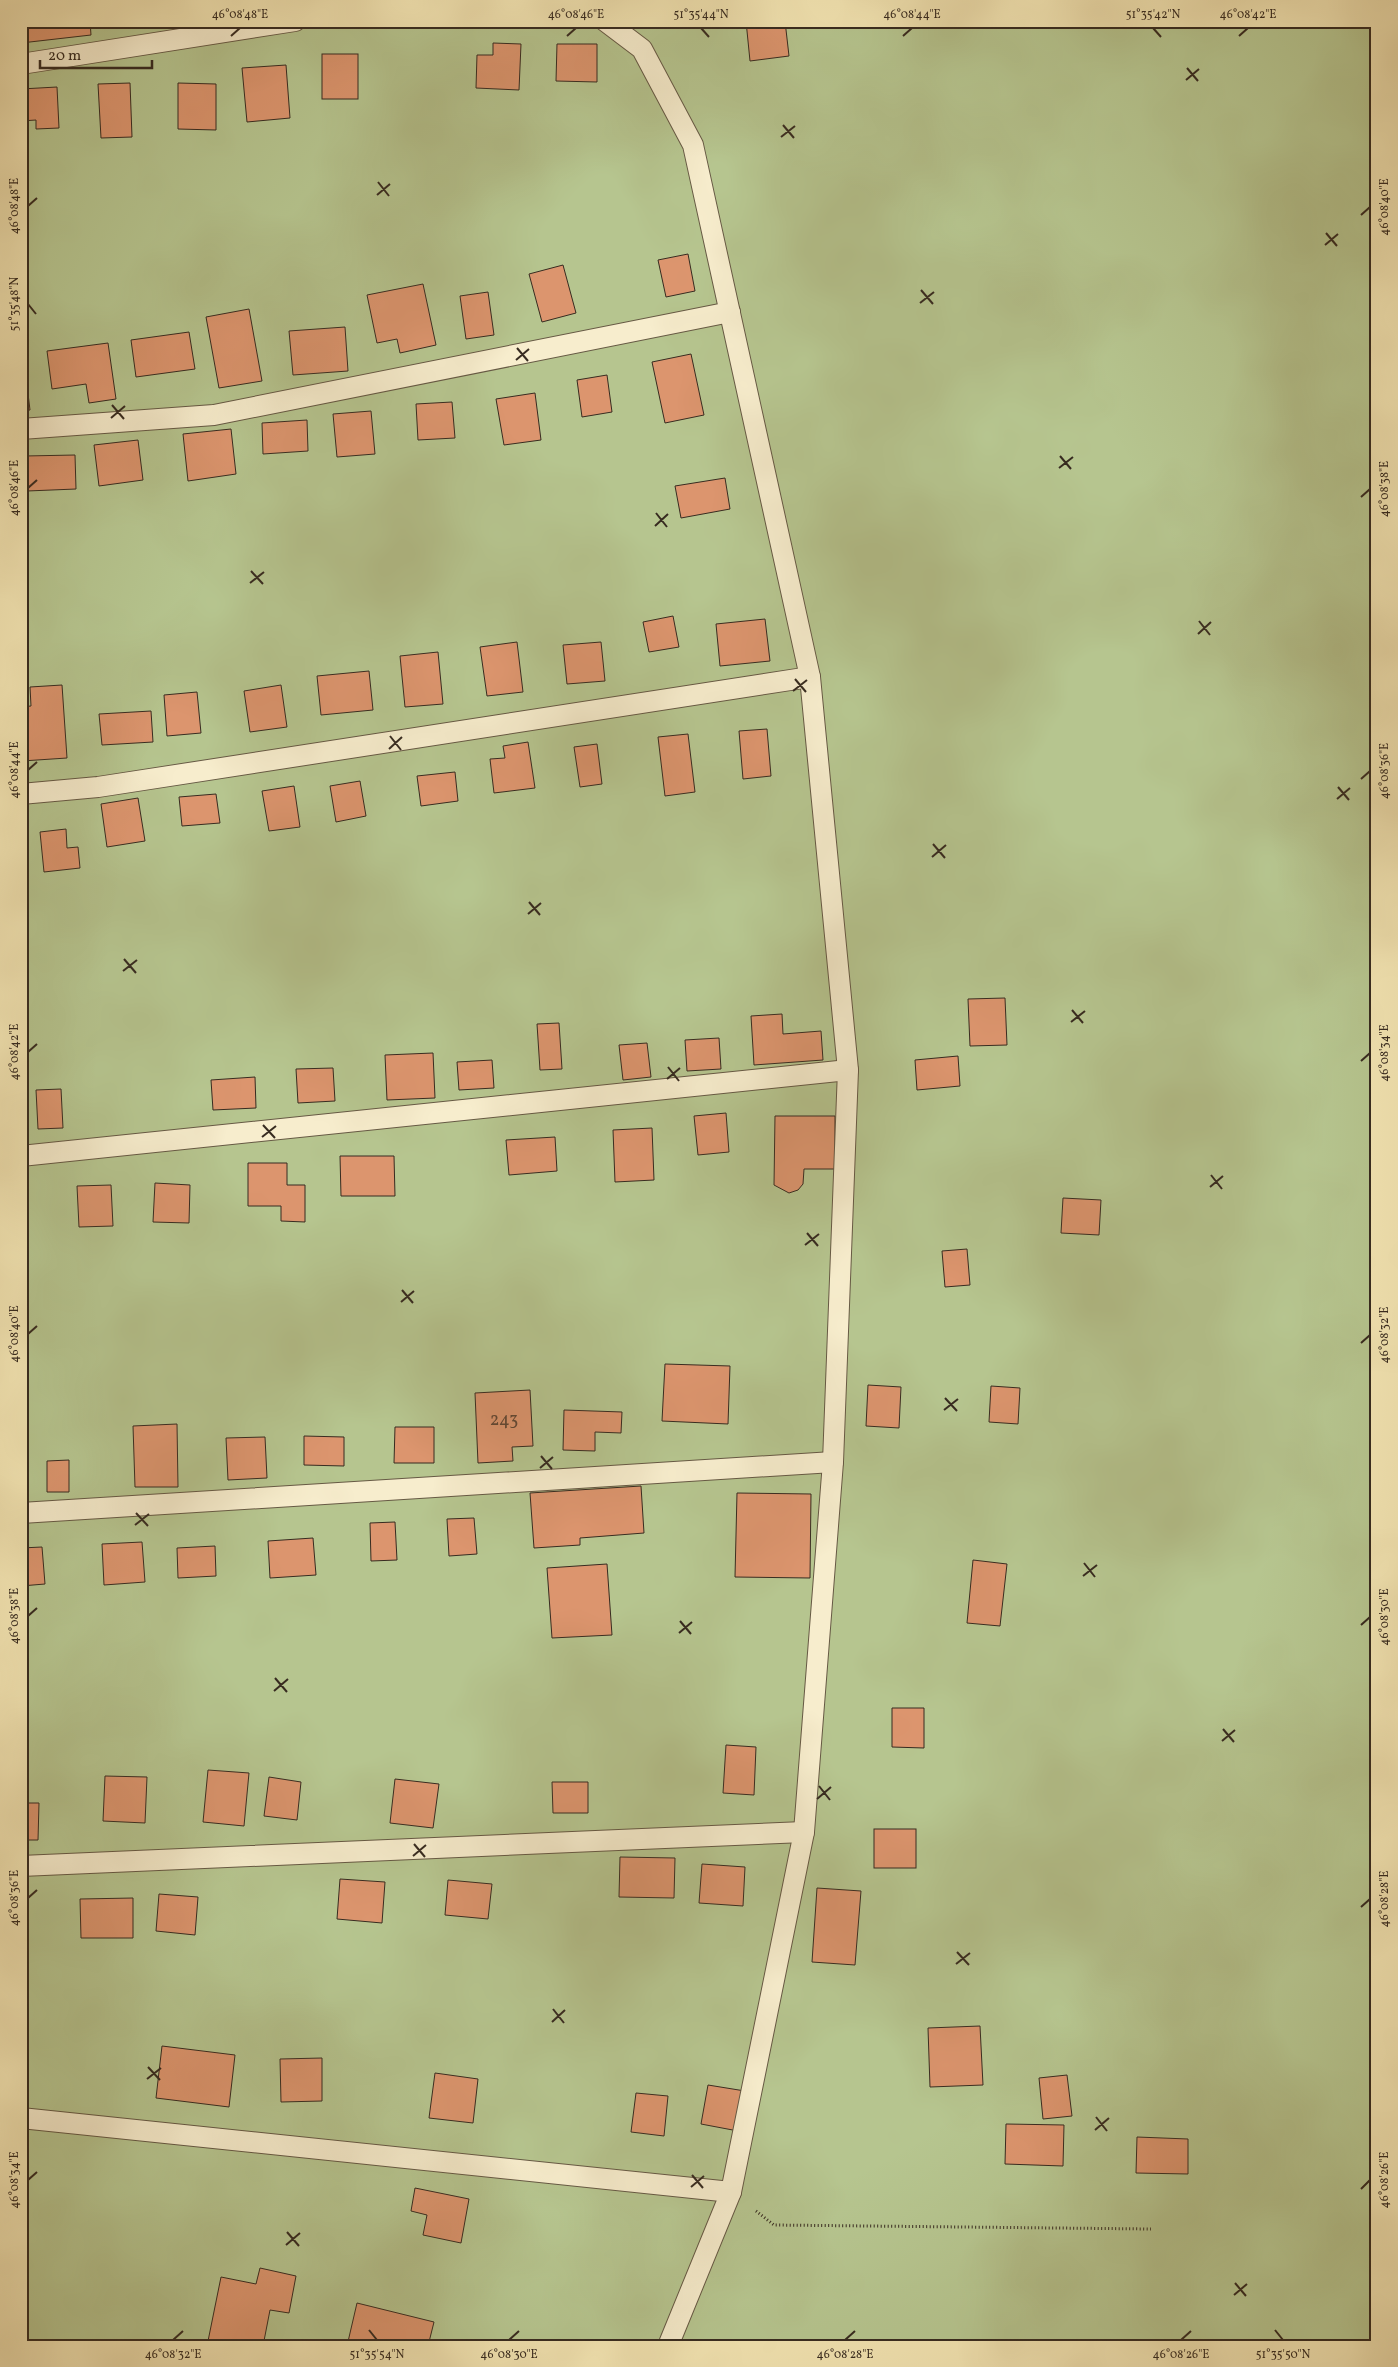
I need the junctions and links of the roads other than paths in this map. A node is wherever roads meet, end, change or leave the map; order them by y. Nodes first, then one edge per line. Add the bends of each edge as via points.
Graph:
1 (295, 21) edge
2 (605, 21) edge
3 (21, 64) edge
4 (730, 312) junction
5 (21, 430) edge
6 (810, 677) junction
7 (21, 794) edge
8 (848, 1070) junction
9 (21, 1156) edge
10 (833, 1462) junction
11 (21, 1513) edge
12 (804, 1832) junction
13 (21, 1866) edge
14 (21, 2118) edge
15 (731, 2192) junction
16 (668, 2346) edge

1 - 3 lane
2 - 4 lane via 642,49 693,145
4 - 5 lane via 214,414
4 - 6 lane
6 - 7 lane via 98,787
6 - 8 lane
8 - 9 lane
8 - 10 lane
10 - 11 lane
10 - 12 lane
12 - 13 lane
12 - 15 lane
14 - 15 lane
15 - 16 lane

